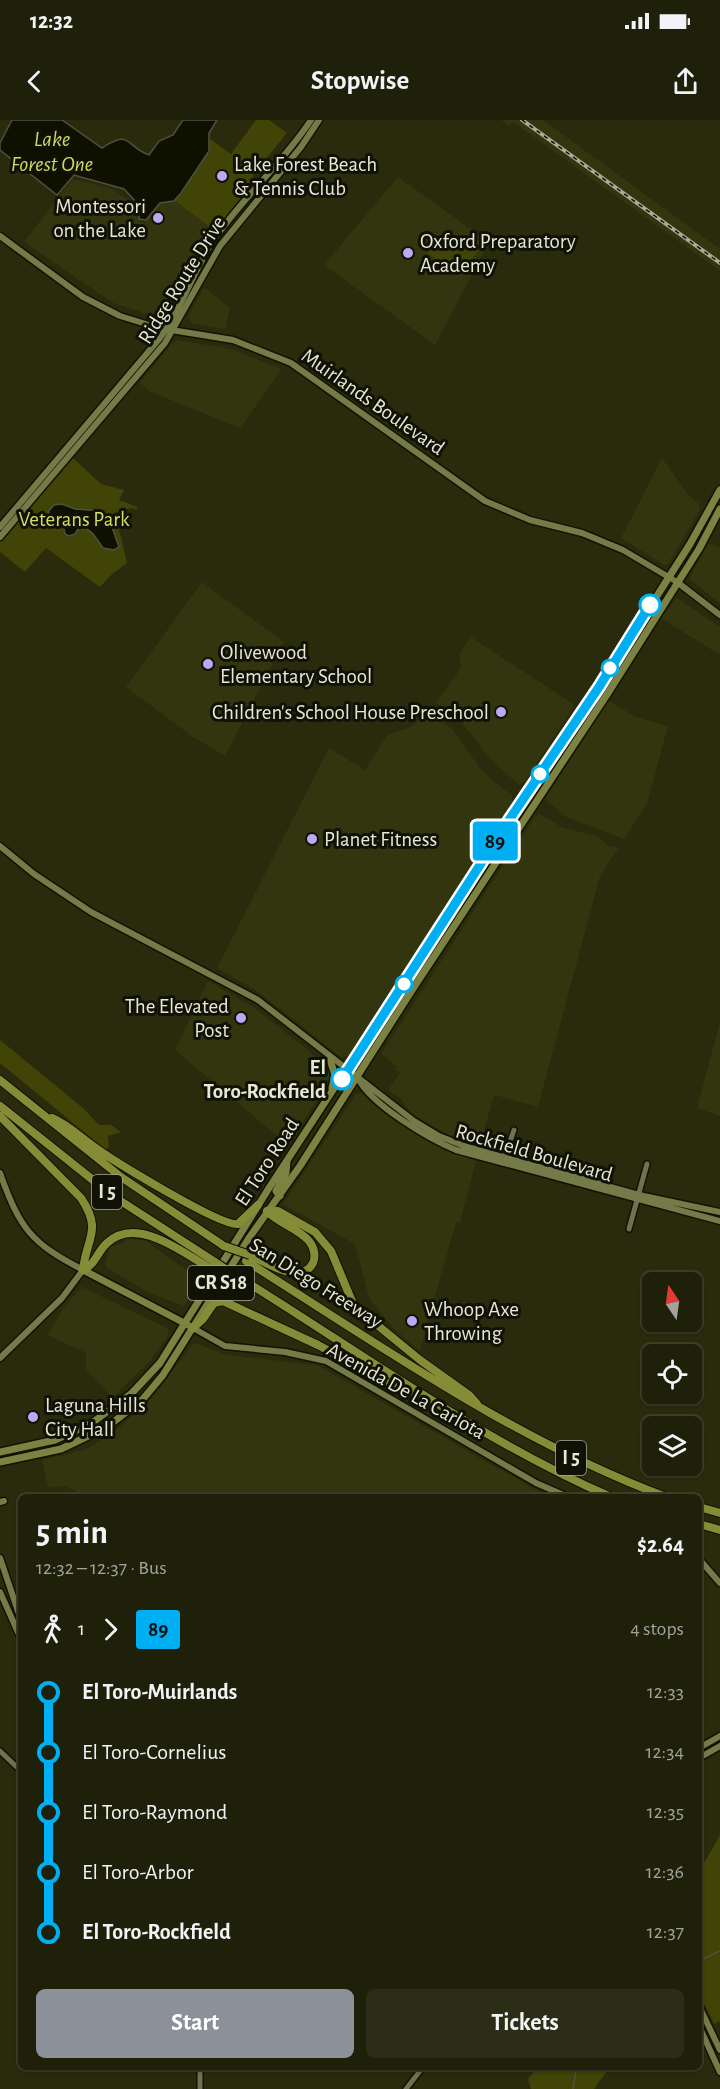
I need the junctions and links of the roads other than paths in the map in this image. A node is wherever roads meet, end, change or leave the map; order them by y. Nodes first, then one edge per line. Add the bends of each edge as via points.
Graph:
1 (311, 120) edge
2 (319, 120) edge
3 (0, 236) edge
4 (167, 328) junction
5 (175, 329) junction
6 (720, 490) edge
7 (711, 506) junction
8 (720, 510) edge
9 (0, 527) edge
10 (0, 537) edge
11 (668, 577) junction
12 (677, 582) junction
13 (720, 615) edge
14 (599, 687) junction
15 (608, 693) junction
16 (525, 797) junction
17 (535, 803) junction
18 (0, 846) edge
19 (430, 943) junction
20 (439, 949) junction
21 (329, 1056) junction
22 (348, 1071) junction
23 (357, 1078) junction
24 (0, 1080) edge
25 (328, 1099) junction
26 (0, 1106) edge
27 (42, 1114) junction
28 (0, 1116) edge
29 (514, 1130) dead end
30 (287, 1161) junction
31 (503, 1161) junction
32 (647, 1164) dead end
33 (0, 1173) edge
34 (280, 1196) junction
35 (638, 1197) junction
36 (258, 1205) junction
37 (267, 1211) junction
38 (720, 1212) edge
39 (720, 1221) edge
40 (629, 1229) dead end
41 (248, 1258) junction
42 (213, 1265) junction
43 (83, 1270) junction
44 (185, 1323) junction
45 (193, 1328) junction
46 (0, 1358) edge
47 (420, 1394) junction
48 (480, 1409) junction
49 (0, 1452) edge
50 (0, 1462) edge
51 (561, 1494) edge
52 (604, 1494) edge
53 (658, 1494) edge
54 (702, 1508) edge
55 (720, 1513) edge
56 (702, 1525) edge
57 (720, 1530) edge
58 (0, 1558) edge
59 (702, 1562) edge
60 (720, 1583) edge
61 (0, 1592) edge
62 (18, 1611) edge
63 (18, 1632) edge
64 (720, 1736) edge
65 (702, 1746) edge
66 (720, 1746) edge
67 (0, 1751) edge
68 (702, 1756) edge
69 (18, 1768) edge
70 (702, 2012) edge
71 (702, 2033) edge
72 (720, 2050) edge
73 (200, 2070) edge
74 (421, 2070) edge
75 (720, 2072) edge
76 (200, 2089) edge
77 (405, 2089) edge

1 - 4 main road, Ridge Route Drive via 212,242
2 - 5 main road, Ridge Route Drive via 302,147 220,246
3 - 4 main road, Muirlands Boulevard via 83,297 130,319
4 - 5 main road, Muirlands Boulevard
4 - 9 main road, Ridge Route Drive
5 - 10 main road, Ridge Route Drive
5 - 11 main road, Muirlands Boulevard via 232,340 278,357 308,374 485,501 530,520 602,540
6 - 7 main road, El Toro Road / CR S18
7 - 8 main road
7 - 11 main road, El Toro Road / CR S18
8 - 12 main road, El Toro Road / CR S18
11 - 12 main road, Muirlands Boulevard
11 - 14 main road, El Toro Road / CR S18
12 - 13 main road, Muirlands Boulevard
12 - 15 main road, El Toro Road / CR S18
14 - 15 main road
14 - 16 main road, El Toro Road / CR S18
15 - 17 main road, El Toro Road / CR S18
16 - 17 main road
16 - 19 main road, El Toro Road / CR S18
17 - 20 main road, El Toro Road / CR S18
18 - 21 main road via 91,912 249,995
19 - 20 main road
19 - 22 main road, El Toro Road / CR S18
20 - 23 main road, El Toro Road / CR S18
21 - 22 main road
21 - 25 main road via 335,1077
22 - 23 main road, Rockfield Boulevard
22 - 25 main road, El Toro Road / CR S18
23 - 31 main road, Rockfield Boulevard via 439,1136
23 - 34 main road, El Toro Road / CR S18
24 - 27 highway, San Diego Freeway / I 5
25 - 30 main road, El Toro Road / CR S18
26 - 42 highway, San Diego Freeway / I 5 via 113,1196
27 - 36 highway via 67,1125 128,1168 220,1220 238,1224
27 - 41 highway, San Diego Freeway / I 5, bridge via 120,1177
28 - 43 highway via 90,1210 93,1234
29 - 31 street
30 - 34 main road via 286,1173 276,1191
30 - 36 main road, El Toro Road / CR S18
31 - 35 main road, Rockfield Boulevard
32 - 35 street
33 - 43 main road, Avenida De La Carlota via 13,1210 30,1235 52,1254
34 - 37 main road, El Toro Road / CR S18
35 - 38 main road, Rockfield Boulevard
35 - 39 main road, Rockfield Boulevard
35 - 40 street
36 - 44 main road, El Toro Road / CR S18
37 - 41 highway via 309,1241 313,1262 305,1270 292,1273
37 - 45 main road, El Toro Road / CR S18
37 - 48 highway via 278,1211 322,1239 354,1306 470,1395
41 - 48 highway, San Diego Freeway / I 5
42 - 43 highway via 136,1232 122,1234 107,1243 93,1265
42 - 47 highway, San Diego Freeway / I 5, bridge via 237,1276
43 - 44 main road, Avenida De La Carlota
43 - 46 main road via 55,1306
44 - 45 main road, Avenida De La Carlota
44 - 49 main road, El Toro Road / CR S18 via 147,1379 108,1413 68,1436
45 - 47 highway via 214,1303 223,1301 318,1345 397,1388
45 - 50 main road, El Toro Road / CR S18 via 163,1376 143,1399 114,1422 61,1449
45 - 51 main road, Avenida De La Carlota via 225,1346 285,1352 326,1362
47 - 52 highway, San Diego Freeway / I 5 via 545,1467
48 - 53 highway, San Diego Freeway / I 5 via 594,1469
54 - 55 highway
56 - 57 highway
58 - 62 main road
59 - 60 main road
61 - 63 main road
64 - 65 main road
66 - 68 main road
67 - 69 street
70 - 72 main road
71 - 75 main road
73 - 76 street
74 - 77 street

